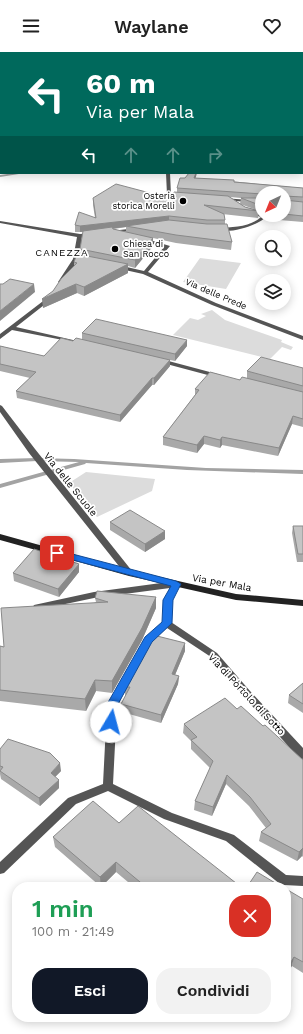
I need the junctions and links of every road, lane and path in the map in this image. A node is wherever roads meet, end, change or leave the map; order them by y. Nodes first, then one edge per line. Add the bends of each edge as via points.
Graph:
1 (168, 174) edge
2 (169, 196) junction
3 (190, 197) edge
4 (219, 198) edge
5 (233, 199) junction
6 (154, 201) edge
7 (255, 201) edge
8 (240, 208) edge
9 (247, 211) edge
10 (0, 222) edge
11 (147, 228) edge
12 (214, 229) edge
13 (109, 232) junction
14 (80, 236) junction
15 (124, 236) edge
16 (138, 239) edge
17 (76, 259) junction
18 (84, 260) edge
19 (114, 267) edge
20 (145, 273) junction
21 (59, 285) edge
22 (55, 291) edge
23 (12, 328) junction
24 (0, 337) edge
25 (303, 338) edge
26 (79, 343) edge
27 (154, 359) edge
28 (229, 378) edge
29 (0, 407) edge
30 (0, 537) edge
31 (129, 573) junction
32 (176, 584) junction
33 (303, 603) edge
34 (24, 610) edge
35 (167, 623) junction
36 (303, 755) edge
37 (108, 786) junction
38 (0, 869) edge
39 (303, 881) edge

1 - 2 street
2 - 3 street
2 - 6 street
4 - 5 street
5 - 7 street
5 - 8 street via 231,202
9 - 12 street via 265,216 249,224 229,229
10 - 14 street
11 - 13 street
13 - 14 street
13 - 15 street
14 - 17 street
16 - 20 street via 167,246
17 - 18 street
17 - 21 street
19 - 20 street, Via delle Prede
20 - 25 street, Via delle Prede via 214,304
22 - 23 street
23 - 24 street
23 - 26 street
27 - 28 street
29 - 31 street, Via delle Scuole
30 - 31 main road, Via per Mala
31 - 32 main road, Via per Mala
32 - 33 main road, Via per Mala via 236,598
32 - 34 street via 94,595
32 - 35 street via 168,600
35 - 36 street, Via di Pòrtolo di Sotto via 214,655
35 - 37 street via 149,639 112,706
37 - 38 street via 72,801
37 - 39 street via 168,816 230,838 284,880

